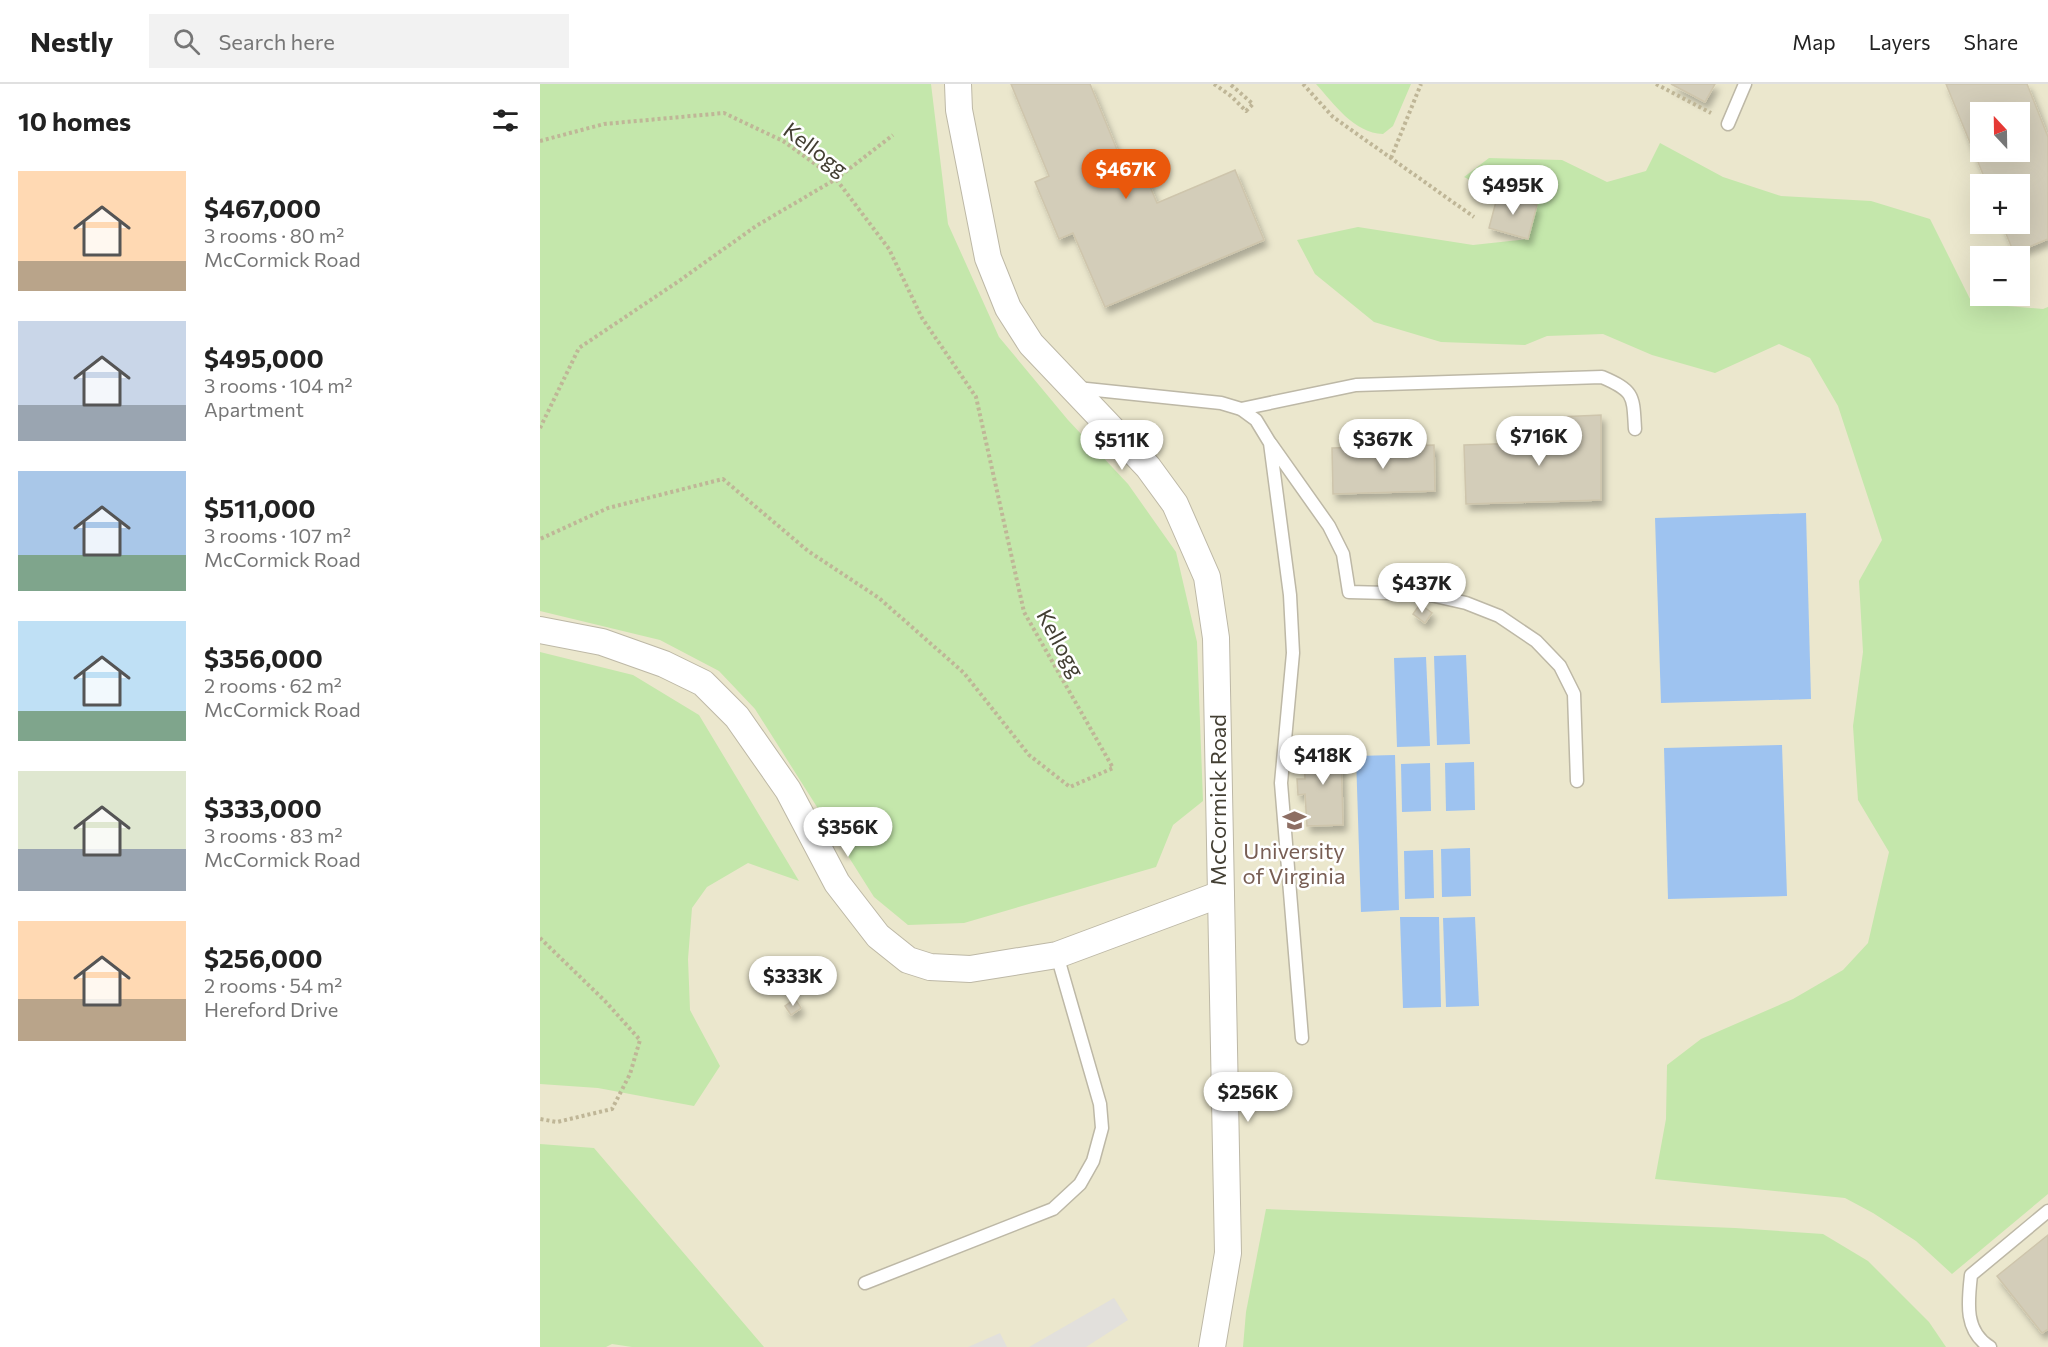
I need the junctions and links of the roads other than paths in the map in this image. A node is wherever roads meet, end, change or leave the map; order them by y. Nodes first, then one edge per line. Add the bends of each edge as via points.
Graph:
1 (958, 84) edge
2 (1745, 84) edge
3 (1728, 124) road end
4 (1073, 387) junction
5 (1241, 409) junction
6 (1635, 429) dead end
7 (1270, 443) junction
8 (540, 630) edge
9 (1577, 781) dead end
10 (1221, 894) junction
11 (1058, 955) junction
12 (1302, 1038) dead end
13 (2048, 1211) edge
14 (865, 1283) dead end
15 (1212, 1347) edge
16 (1990, 1347) edge

1 - 4 street, McCormick Road via 959,110 988,258 1008,308 1032,344
2 - 3 lane
4 - 5 lane via 1221,403
4 - 10 street, McCormick Road via 1148,467 1175,504 1207,577 1216,638
5 - 6 lane via 1356,386 1602,377 1622,386 1633,399
5 - 7 lane via 1256,420
7 - 9 lane via 1329,526 1343,554 1349,592 1426,594 1466,603 1499,616 1536,641 1560,666 1574,694
7 - 12 lane via 1290,595 1293,653 1281,783
8 - 11 street, McCormick Road via 602,642 703,683 737,717 788,790 837,883 878,936 908,960 930,967 970,969
10 - 11 street, McCormick Road
10 - 15 street via 1228,1253
11 - 14 lane via 1100,1104 1102,1128 1093,1161 1080,1184 1053,1209
13 - 16 lane via 1971,1275 1968,1310 1978,1340

